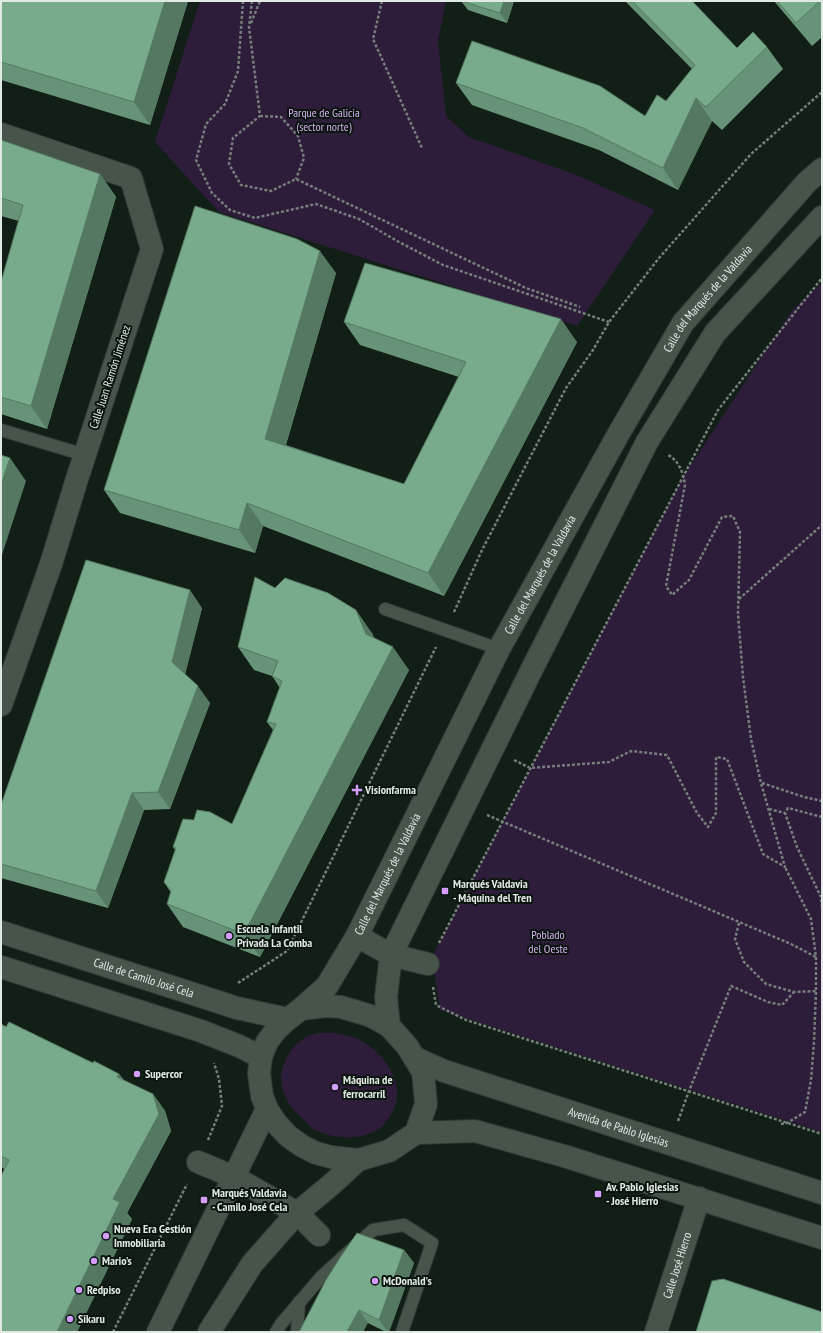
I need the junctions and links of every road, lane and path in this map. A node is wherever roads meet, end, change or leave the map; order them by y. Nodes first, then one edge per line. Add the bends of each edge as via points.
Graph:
1 (243, 1) edge
2 (252, 1) edge
3 (260, 1) edge
4 (382, 1) edge
5 (249, 27) junction
6 (822, 92) edge
7 (260, 116) junction
8 (1, 134) edge
9 (422, 148) dead end
10 (822, 169) edge
11 (296, 179) junction
12 (822, 217) edge
13 (822, 278) edge
14 (580, 307) dead end
15 (609, 322) junction
16 (1, 430) edge
17 (647, 442) junction
18 (85, 455) junction
19 (684, 475) junction
20 (822, 525) edge
21 (738, 600) junction
22 (385, 609) dead end
23 (445, 630) junction
24 (499, 649) junction
25 (1, 705) edge
26 (492, 750) junction
27 (530, 768) junction
28 (761, 783) junction
29 (822, 801) edge
30 (465, 805) junction
31 (769, 809) junction
32 (785, 814) junction
33 (822, 817) edge
34 (502, 822) junction
35 (785, 867) junction
36 (822, 907) edge
37 (739, 922) junction
38 (1, 932) edge
39 (357, 936) junction
40 (391, 955) junction
41 (816, 957) junction
42 (428, 964) junction
43 (1, 968) edge
44 (816, 990) junction
45 (794, 992) junction
46 (226, 1005) junction
47 (295, 1014) junction
48 (389, 1026) junction
49 (261, 1057) junction
50 (415, 1058) junction
51 (688, 1091) junction
52 (267, 1109) junction
53 (787, 1123) junction
54 (781, 1124) dead end
55 (416, 1133) junction
56 (822, 1134) edge
57 (670, 1144) junction
58 (358, 1160) junction
59 (198, 1162) dead end
60 (234, 1177) junction
61 (822, 1193) edge
62 (698, 1198) junction
63 (297, 1213) junction
64 (319, 1235) dead end
65 (822, 1238) edge
66 (299, 1302) junction
67 (158, 1332) edge
68 (209, 1332) edge
69 (276, 1332) edge
70 (297, 1332) edge
71 (402, 1332) edge
72 (656, 1332) edge

1 - 15 path via 238,71 225,104 206,124 196,160 212,193 230,210 255,218 316,204 359,219 444,265
2 - 5 path
3 - 5 path
4 - 9 path via 373,39
5 - 7 path
6 - 15 path via 751,154 659,258
7 - 11 path via 281,117 298,136 304,158
7 - 11 path via 233,138 229,164 241,185 271,191
8 - 18 street, Calle Juan Ramón Jiménez via 131,178 152,250
10 - 24 street, Calle del Marqués de la Valdavia via 807,182 683,324
11 - 14 path via 526,288
12 - 17 street, Calle del Marqués de la Valdavia via 715,333
13 - 19 path via 718,410
15 - 23 path via 566,388 482,550
16 - 18 lane
17 - 19 path via 675,459
17 - 26 street, Calle del Marqués de la Valdavia
18 - 25 street, Calle Juan Ramón Jiménez via 51,564
19 - 21 path via 685,485 666,586 672,595 689,580 722,517 733,516 740,532
19 - 27 path
20 - 21 path
21 - 28 path via 743,677 751,739
22 - 23 lane
23 - 24 lane
23 - 46 path via 287,951 239,982
24 - 39 street, Calle del Marqués de la Valdavia
26 - 27 path
26 - 30 street, Calle del Marqués de la Valdavia
27 - 34 path
27 - 35 path via 609,762 631,751 667,755 697,813 708,827 716,813 716,757 727,758 763,854
28 - 29 path
28 - 31 path
30 - 34 path
30 - 40 street, Calle del Marqués de la Valdavia
31 - 32 path
31 - 35 path
32 - 33 path via 788,808
32 - 36 path
34 - 37 path
34 - 42 path
35 - 41 path via 811,920
37 - 41 path
37 - 45 path via 735,939 744,962 766,984
38 - 46 street, Calle de Camilo José Cela
39 - 40 street
39 - 47 street, Calle del Marqués de la Valdavia via 327,986
40 - 42 street
40 - 48 street, Calle del Marqués de la Valdavia via 386,997
41 - 44 path
42 - 51 path via 436,1005 466,1020
43 - 49 street via 201,1031
44 - 45 path
44 - 53 path via 810,1080 805,1112
45 - 51 path via 782,1005 768,1002 731,986
46 - 47 street, Calle de Camilo José Cela
47 - 48 street, Calle de Camilo José Cela via 326,1006 341,1007 371,1016
47 - 49 street, Calle del Marqués de la Valdavia via 272,1036
48 - 50 street, Calle de Camilo José Cela via 408,1046
49 - 52 street via 259,1084
50 - 55 street, Calle de Camilo José Cela via 423,1072 426,1104
50 - 57 street, Avenida de Pablo Iglesias via 444,1071
51 - 53 path
51 - 57 path
52 - 58 street via 284,1132 302,1146 331,1157
52 - 60 street
53 - 54 path
53 - 56 path
55 - 58 street via 389,1151
55 - 62 street via 475,1131
57 - 61 street, Avenida de Pablo Iglesias
58 - 63 street
59 - 60 street
60 - 63 street
60 - 67 street
62 - 65 street
62 - 72 street, Calle José Hierro
63 - 64 street
63 - 68 street via 252,1264
66 - 69 lane
66 - 70 lane
66 - 71 lane via 321,1277 373,1230 404,1225 432,1243

